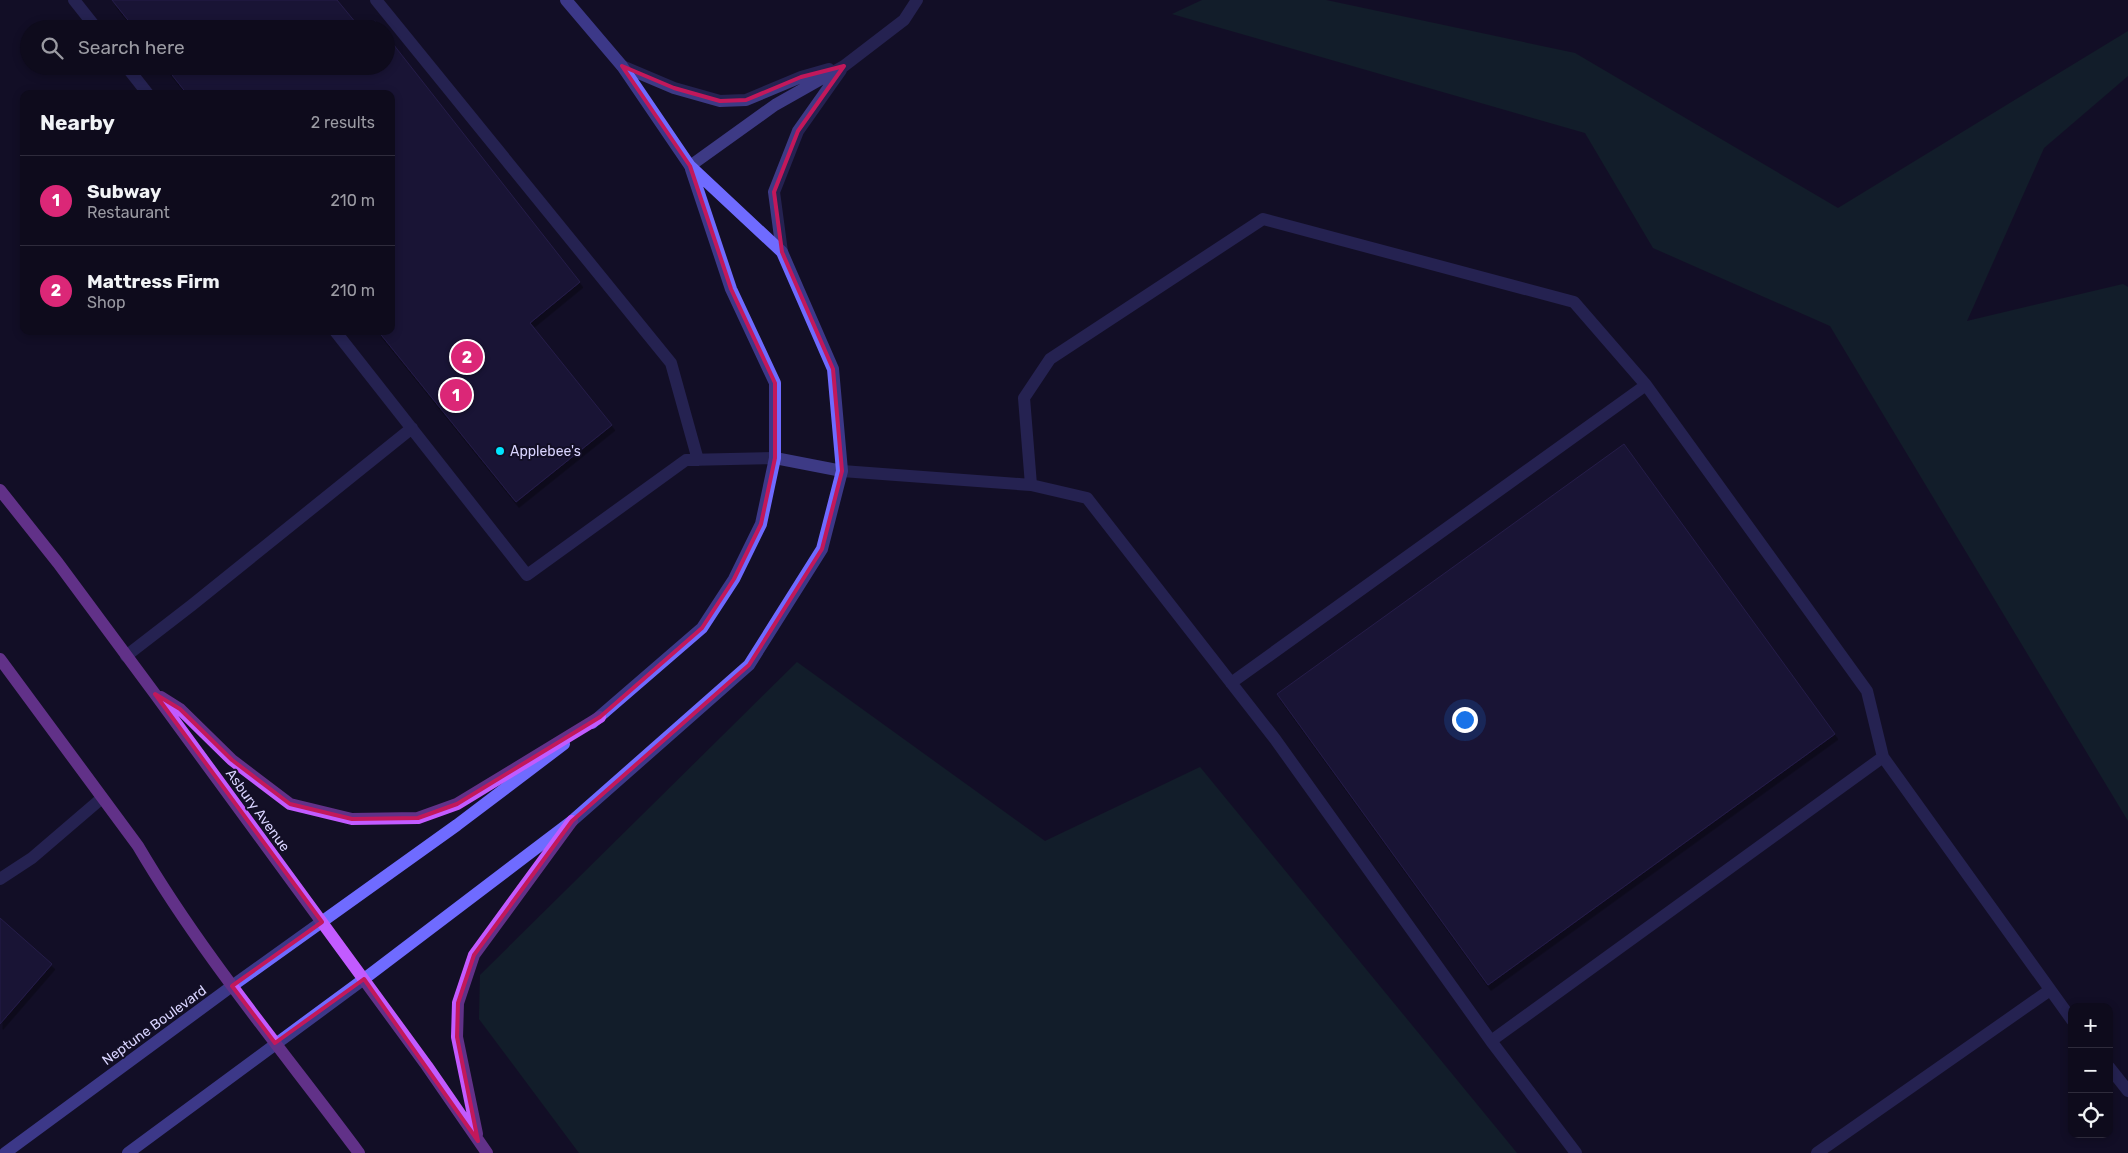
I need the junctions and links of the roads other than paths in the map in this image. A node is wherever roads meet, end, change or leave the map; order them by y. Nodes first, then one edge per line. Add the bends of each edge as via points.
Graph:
1 (74, 0) edge
2 (376, 0) edge
3 (566, 0) edge
4 (917, 0) edge
5 (90, 20) edge
6 (392, 20) edge
7 (395, 23) edge
8 (622, 66) junction
9 (844, 66) junction
10 (133, 75) edge
11 (145, 90) edge
12 (690, 166) junction
13 (782, 252) junction
14 (338, 335) edge
15 (1646, 385) junction
16 (412, 428) junction
17 (775, 458) junction
18 (698, 460) junction
19 (842, 471) junction
20 (0, 478) edge
21 (1031, 485) junction
22 (4, 494) edge
23 (126, 656) junction
24 (0, 659) edge
25 (1231, 683) junction
26 (155, 694) junction
27 (600, 717) junction
28 (1883, 757) junction
29 (102, 798) junction
30 (572, 821) junction
31 (0, 879) edge
32 (322, 922) junction
33 (364, 979) junction
34 (232, 986) junction
35 (2050, 990) junction
36 (2068, 1015) edge
37 (1491, 1041) junction
38 (276, 1043) junction
39 (2113, 1072) edge
40 (2128, 1091) edge
41 (478, 1141) junction
42 (6, 1153) edge
43 (128, 1153) edge
44 (359, 1153) edge
45 (487, 1153) edge
46 (1576, 1153) edge
47 (1817, 1153) edge

1 - 5 street
2 - 6 street
3 - 8 street
4 - 9 street via 904,20
7 - 18 street via 671,363
8 - 9 street via 674,88 720,101 746,100 801,77
8 - 12 street
9 - 12 street via 775,105
9 - 13 street via 798,131 774,192
10 - 11 street
12 - 13 street
12 - 17 street, Neptune Boulevard via 731,289 775,383
13 - 19 street via 833,368
14 - 16 street
15 - 21 street via 1574,302 1263,219 1050,359 1024,398
15 - 25 street
15 - 28 street via 1867,691
16 - 18 street via 527,575 686,460
16 - 23 street
17 - 18 street
17 - 19 street
17 - 27 street, Neptune Boulevard via 761,524 734,579 702,628
19 - 21 street
19 - 30 street via 822,549 749,665
20 - 22 main road, Asbury Avenue
21 - 25 street via 1087,498
22 - 23 main road, Asbury Avenue
23 - 26 main road, Asbury Avenue
24 - 29 main road
25 - 37 street via 1275,739
26 - 27 main road via 180,709 232,760 290,804 352,819 418,818 456,804
26 - 32 main road, Asbury Avenue
27 - 32 street, Neptune Boulevard
28 - 35 street
28 - 37 street
29 - 31 street via 32,858
29 - 34 main road
30 - 33 street
30 - 41 main road via 474,955 458,1003 457,1037
32 - 33 main road, Asbury Avenue
32 - 34 street, Neptune Boulevard
33 - 38 street
33 - 41 main road, Asbury Avenue
34 - 38 main road
34 - 42 street, Neptune Boulevard
35 - 36 street
35 - 47 street
37 - 46 street
38 - 43 street
38 - 44 main road
39 - 40 street
41 - 45 main road, Asbury Avenue

